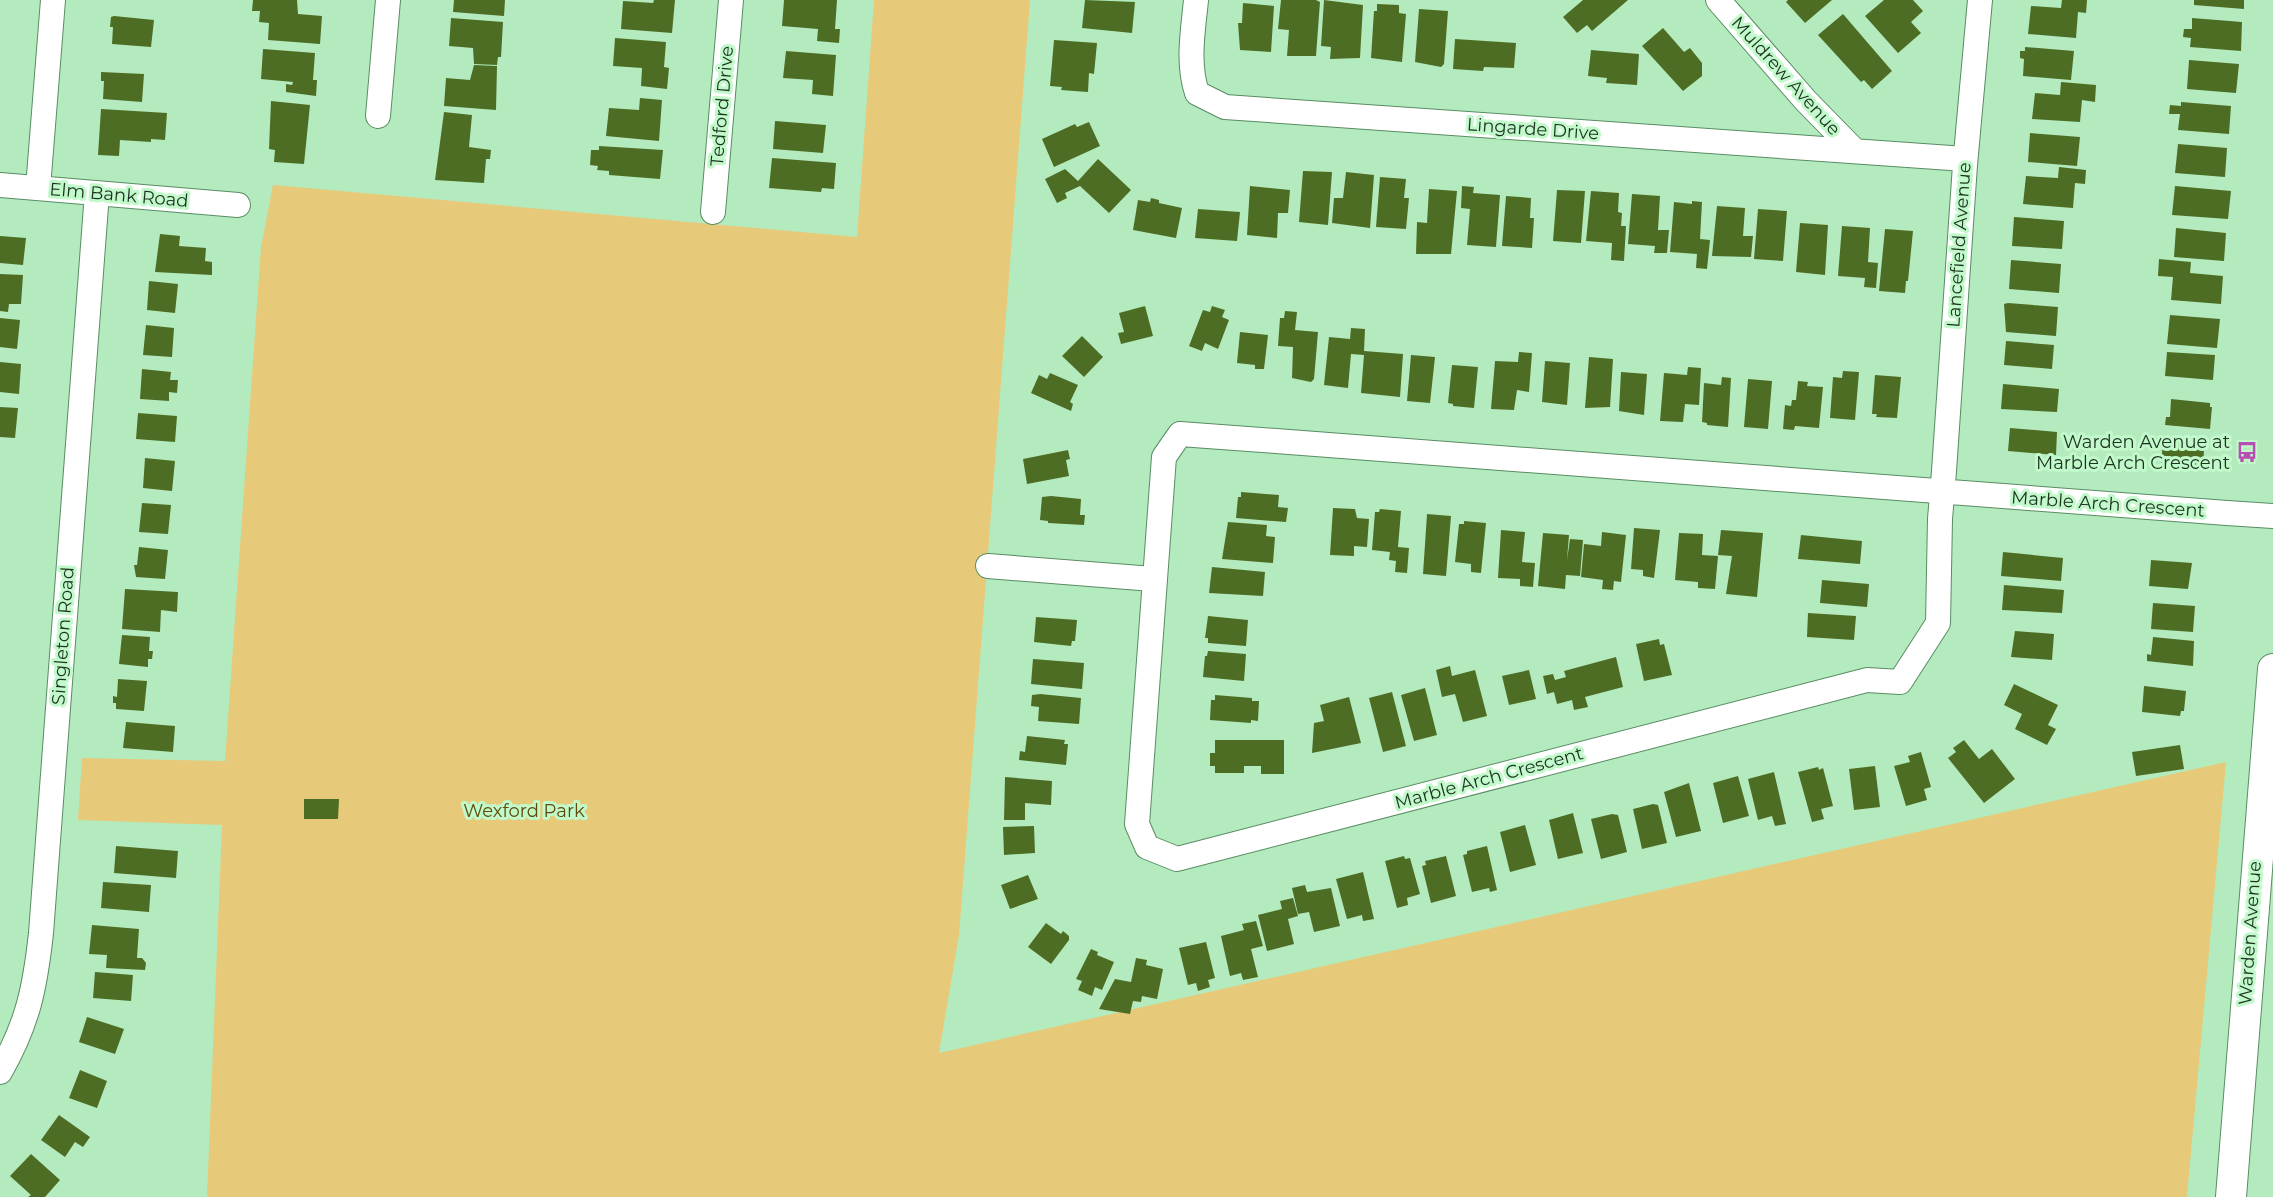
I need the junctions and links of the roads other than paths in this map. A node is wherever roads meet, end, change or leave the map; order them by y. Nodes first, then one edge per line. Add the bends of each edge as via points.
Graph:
1 (53, 0) edge
2 (388, 0) edge
3 (731, 0) edge
4 (1196, 0) edge
5 (1718, 0) edge
6 (1980, 0) edge
7 (378, 116) dead end
8 (1855, 151) junction
9 (1965, 159) junction
10 (0, 185) edge
11 (38, 188) junction
12 (97, 193) junction
13 (238, 205) dead end
14 (713, 212) dead end
15 (1943, 491) junction
16 (2273, 516) edge
17 (988, 566) dead end
18 (1153, 579) junction
19 (2273, 669) edge
20 (0, 1072) edge
21 (2231, 1197) edge

1 - 11 street
2 - 7 street
3 - 14 street, Tedford Drive
4 - 8 street, Lingarde Drive via 1192,79 1197,93 1225,107
5 - 8 street, Muldrew Avenue
6 - 9 street, Lancefield Avenue
8 - 9 street, Lingarde Drive
9 - 15 street, Lancefield Avenue
10 - 11 street, Elm Bank Road
11 - 12 street, Elm Bank Road
12 - 13 street, Elm Bank Road
12 - 20 street, Singleton Road via 40,944 34,990 15,1046
15 - 16 street, Marble Arch Crescent
15 - 18 street, Marble Arch Crescent via 1180,434 1164,457
15 - 18 street, Marble Arch Crescent via 1938,623 1900,682 1867,680 1177,859 1147,847 1137,824
17 - 18 street
19 - 21 main road, Warden Avenue

